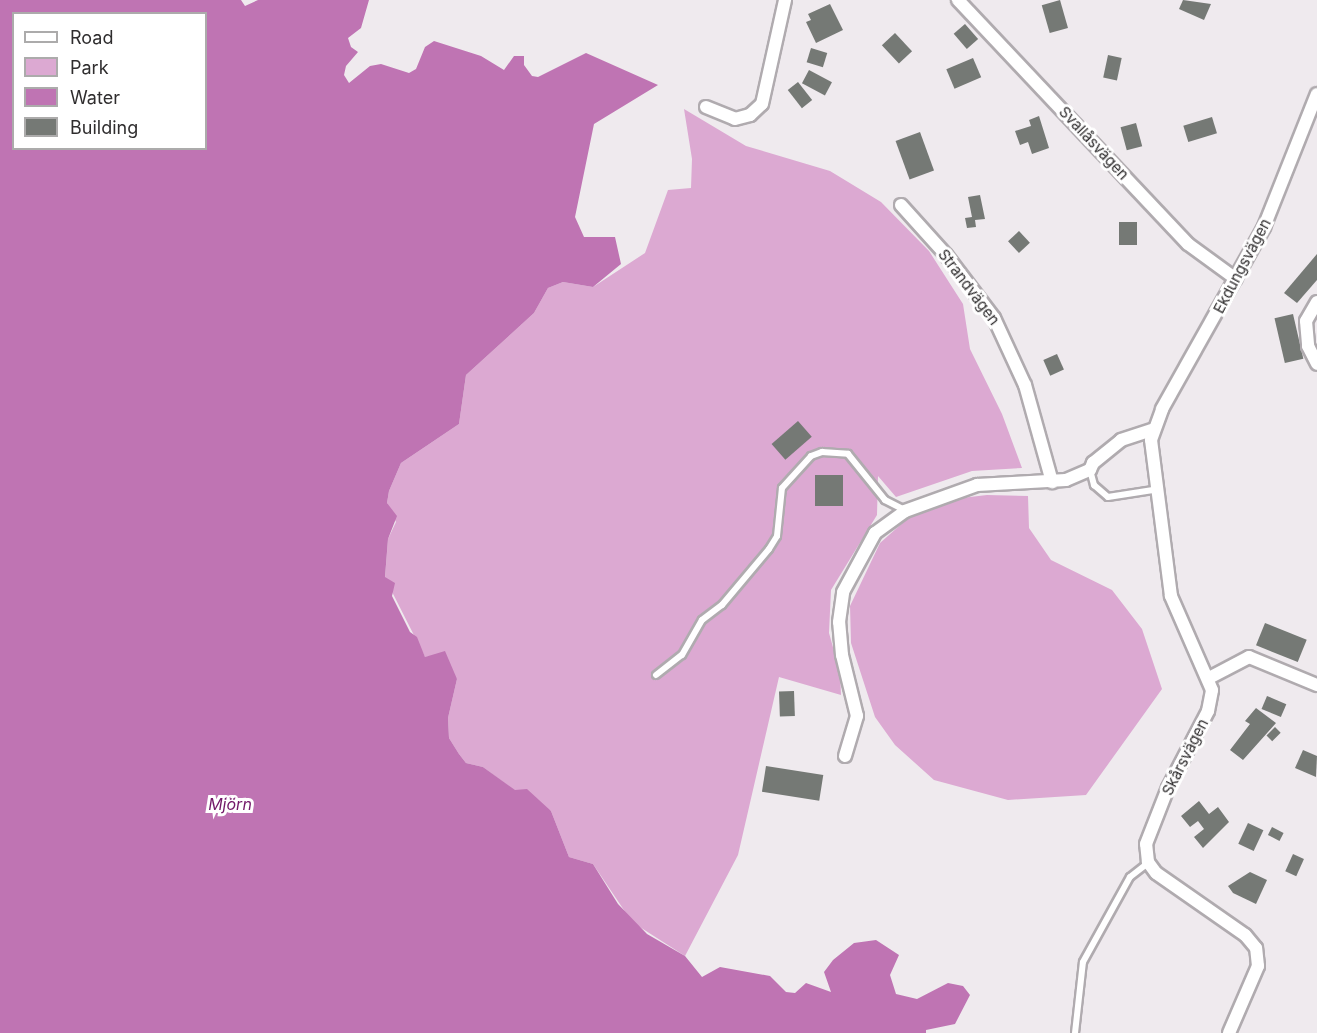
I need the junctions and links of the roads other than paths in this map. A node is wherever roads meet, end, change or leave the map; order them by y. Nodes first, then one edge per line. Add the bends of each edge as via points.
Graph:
1 (784, 0) edge
2 (968, 2) edge
3 (1317, 94) edge
4 (706, 107) dead end
5 (901, 205) dead end
6 (1236, 279) junction
7 (1317, 302) edge
8 (1317, 364) edge
9 (1152, 430) junction
10 (1090, 470) junction
11 (1052, 482) junction
12 (1159, 489) junction
13 (905, 511) junction
14 (656, 675) dead end
15 (1209, 678) junction
16 (1317, 685) edge
17 (845, 756) dead end
18 (1148, 862) junction
19 (1075, 1033) edge
20 (1228, 1033) edge

1 - 4 street via 762,104 750,116 735,119
2 - 6 street, Svallåsvägen via 1188,244
3 - 6 street, Ekdungsvägen via 1264,226
5 - 11 street, Strandvägen via 994,318 1025,385
6 - 9 street, Ekdungsvägen
7 - 8 street via 1306,321 1308,345
9 - 10 street via 1121,440
9 - 12 street, Skårsvägen
10 - 11 street
10 - 12 lane via 1094,485 1108,497
11 - 13 street via 977,485
12 - 15 street, Skårsvägen via 1171,596
13 - 14 lane via 885,500 848,454 811,456 782,488 777,536 769,549 722,605 702,620 682,655
13 - 17 street via 875,533 843,592 839,622 842,655 857,716
15 - 16 street via 1249,657
15 - 18 street, Skårsvägen via 1212,690 1208,711 1152,827 1146,844
18 - 19 lane via 1130,877 1083,962
18 - 20 street via 1165,881 1245,935 1256,948 1258,966

